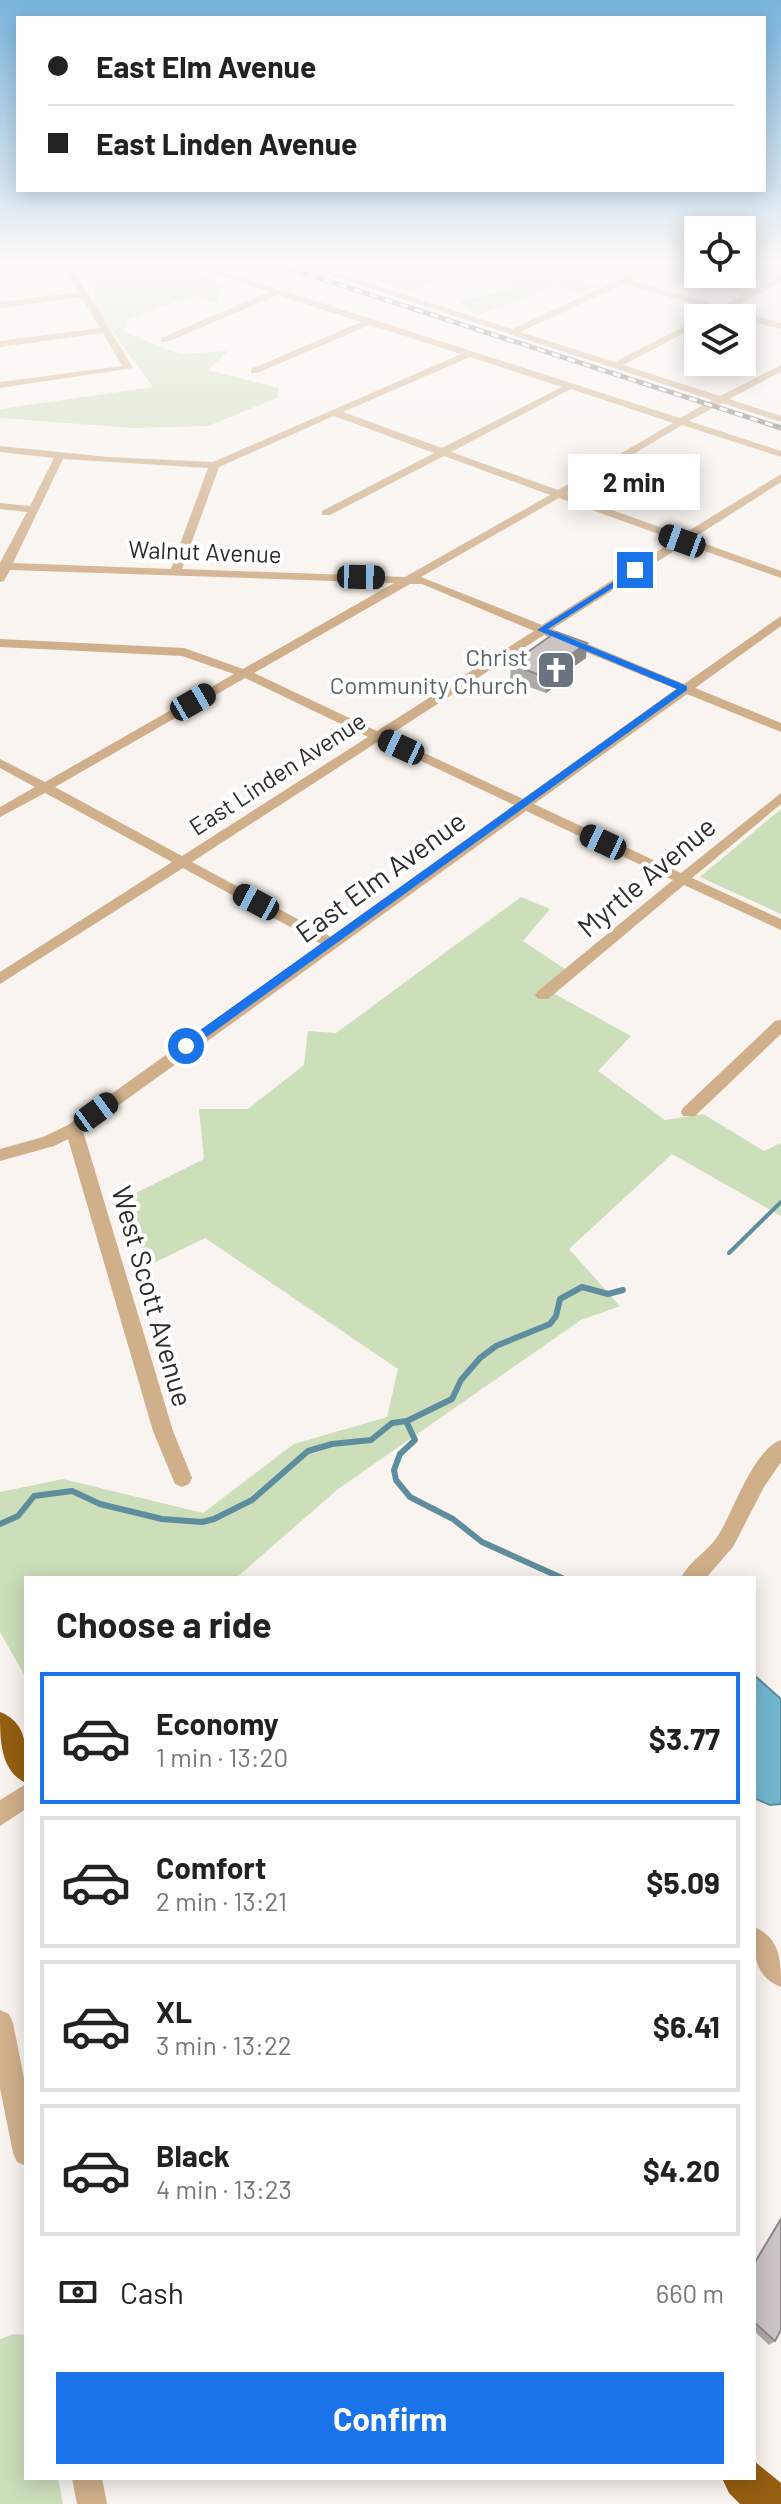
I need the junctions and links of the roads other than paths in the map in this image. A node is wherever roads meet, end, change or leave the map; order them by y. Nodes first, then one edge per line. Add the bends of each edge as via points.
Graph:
1 (61, 377) edge
2 (417, 377) edge
3 (541, 377) edge
4 (645, 377) edge
5 (764, 377) edge
6 (0, 385) edge
7 (570, 386) junction
8 (720, 400) junction
9 (335, 413) junction
10 (781, 419) edge
11 (681, 422) junction
12 (0, 449) edge
13 (441, 454) junction
14 (781, 454) edge
15 (60, 455) junction
16 (214, 465) junction
17 (781, 477) edge
18 (557, 495) junction
19 (0, 506) edge
20 (32, 509) junction
21 (326, 513) dead end
22 (682, 541) junction
23 (3, 566) edge
24 (176, 571) junction
25 (781, 575) edge
26 (408, 578) junction
27 (0, 579) edge
28 (781, 620) edge
29 (542, 630) junction
30 (0, 643) edge
31 (243, 673) junction
32 (684, 688) junction
33 (781, 728) edge
34 (377, 735) junction
35 (0, 763) edge
36 (44, 787) junction
37 (781, 797) edge
38 (523, 804) junction
39 (0, 813) edge
40 (180, 861) junction
41 (683, 879) junction
42 (781, 925) edge
43 (331, 943) junction
44 (0, 979) edge
45 (543, 995) dead end
46 (781, 1025) edge
47 (689, 1112) dead end
48 (74, 1129) junction
49 (0, 1155) edge
50 (781, 1448) edge
51 (182, 1478) dead end
52 (694, 1576) edge
53 (1, 1740) edge
54 (24, 1765) edge
55 (24, 1796) edge
56 (0, 1814) edge
57 (756, 1942) edge
58 (781, 1975) edge
59 (0, 2023) edge
60 (24, 2143) edge
61 (87, 2480) edge
62 (746, 2480) edge
63 (92, 2504) edge
64 (771, 2504) edge

1 - 6 street
2 - 9 street
3 - 7 street
4 - 8 street
5 - 8 street
7 - 11 street
7 - 13 street
8 - 10 street
8 - 11 street
9 - 13 street
9 - 16 street
11 - 14 street
11 - 18 street
12 - 15 street
13 - 18 street
13 - 21 street
15 - 16 street
15 - 20 street
16 - 24 street
17 - 22 street, East Linden Avenue
18 - 22 street
18 - 26 street
19 - 20 street
20 - 23 street
22 - 25 street
22 - 29 street, East Linden Avenue
23 - 24 street, Walnut Avenue
23 - 27 street
24 - 26 street, Walnut Avenue
26 - 29 street
26 - 31 street
28 - 32 street, East Elm Avenue
29 - 32 street
29 - 34 street, East Linden Avenue
30 - 31 street via 191,653
31 - 34 street
31 - 36 street
32 - 33 street
32 - 38 street, East Elm Avenue
34 - 38 street
34 - 40 street, East Linden Avenue
35 - 36 street
36 - 39 street
36 - 40 street
37 - 41 street, Myrtle Avenue
38 - 41 street
38 - 43 street, East Elm Avenue
40 - 43 street
40 - 44 street, East Linden Avenue
41 - 42 street
41 - 45 street, Myrtle Avenue
43 - 48 street, East Elm Avenue
46 - 47 street
48 - 49 street, East Elm Avenue
48 - 51 street, West Scott Avenue via 163,1431
50 - 52 street via 754,1482 725,1543
53 - 54 highway
55 - 56 street
57 - 58 street
59 - 60 street
61 - 63 street
62 - 64 highway

